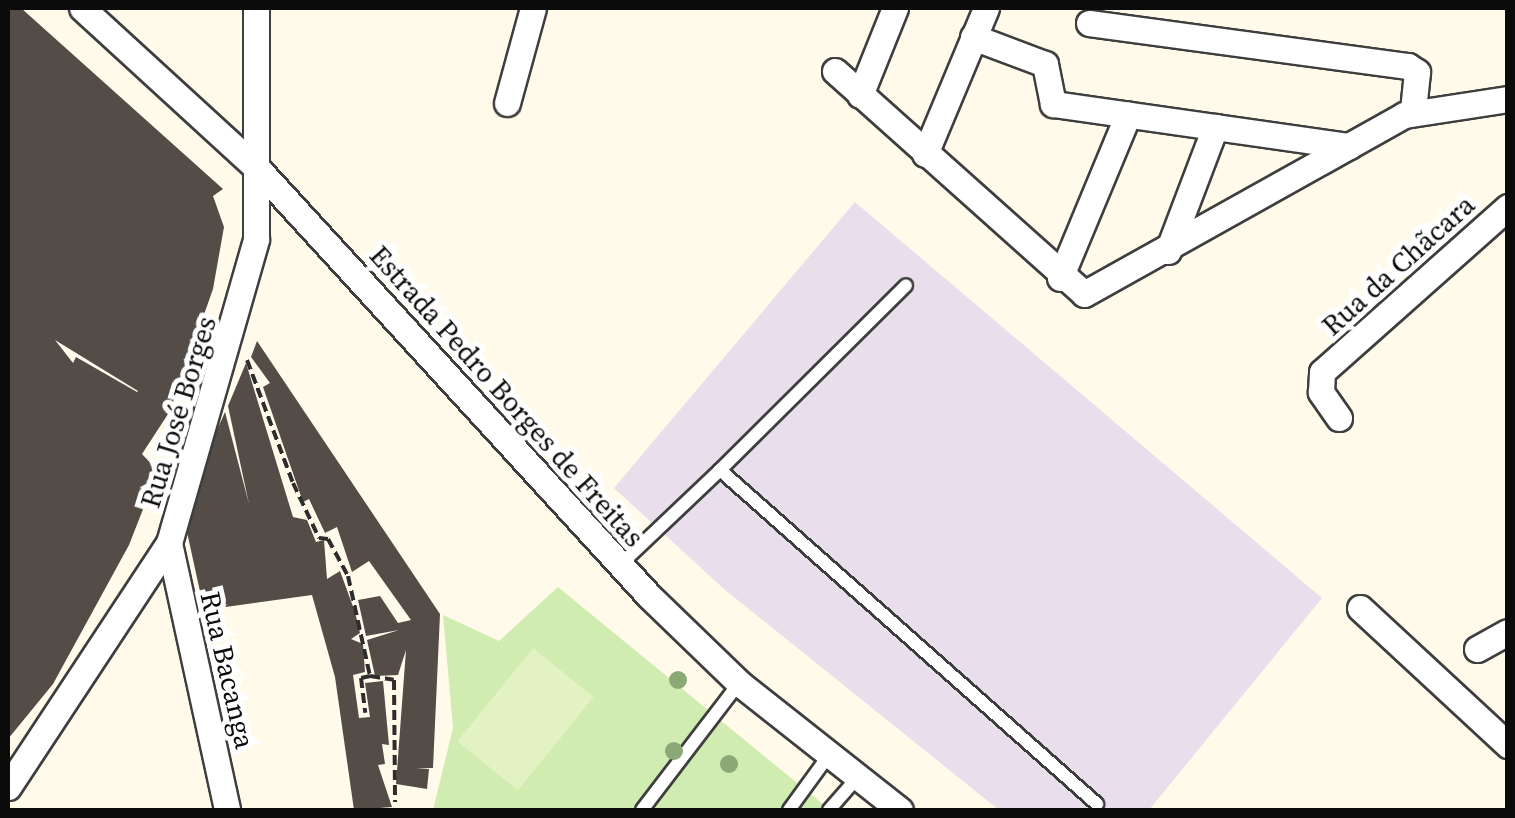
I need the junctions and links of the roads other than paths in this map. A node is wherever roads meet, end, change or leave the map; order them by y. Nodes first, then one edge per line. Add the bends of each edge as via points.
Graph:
1 (82, 8) edge
2 (256, 8) edge
3 (533, 8) edge
4 (895, 8) edge
5 (986, 8) edge
6 (1089, 23) dead end
7 (974, 37) junction
8 (835, 72) dead end
9 (860, 94) junction
10 (1508, 99) edge
11 (507, 103) dead end
12 (1413, 110) junction
13 (1128, 116) junction
14 (1215, 127) junction
15 (1349, 146) junction
16 (924, 154) junction
17 (259, 170) junction
18 (1506, 212) edge
19 (1168, 251) junction
20 (1060, 278) junction
21 (906, 285) dead end
22 (1339, 418) dead end
23 (720, 470) junction
24 (169, 543) junction
25 (620, 565) junction
26 (1360, 608) dead end
27 (1508, 632) edge
28 (1477, 650) dead end
29 (739, 682) junction
30 (1508, 745) edge
31 (829, 755) junction
32 (857, 778) junction
33 (8, 787) edge
34 (1098, 804) dead end
35 (227, 810) edge
36 (642, 810) edge
37 (789, 810) edge
38 (829, 810) edge
39 (900, 810) edge

1 - 17 street, Estrada Pedro Borges de Freitas
2 - 17 street, Rua José Borges
3 - 11 street
4 - 9 street
5 - 7 street
6 - 12 street via 1408,66 1417,72
7 - 13 street via 1045,64 1053,104
7 - 16 street
8 - 9 street
9 - 16 street
10 - 12 street
12 - 15 street
13 - 14 street
13 - 20 street
14 - 15 street
14 - 19 street
15 - 19 street
16 - 20 street
17 - 24 street, Rua José Borges via 256,239 232,340
17 - 25 street, Estrada Pedro Borges de Freitas
18 - 22 street, Rua da Chãcara via 1322,372 1321,392
19 - 20 street via 1095,294
21 - 23 lane
23 - 25 lane
23 - 34 lane
24 - 33 street, Rua José Borges
24 - 35 street, Rua Bacanga
25 - 29 street, Estrada Pedro Borges de Freitas
26 - 30 street
27 - 28 street
29 - 31 street, Estrada Pedro Borges de Freitas
29 - 36 lane
31 - 32 street, Estrada Pedro Borges de Freitas
31 - 37 lane
32 - 38 lane
32 - 39 street, Estrada Pedro Borges de Freitas

